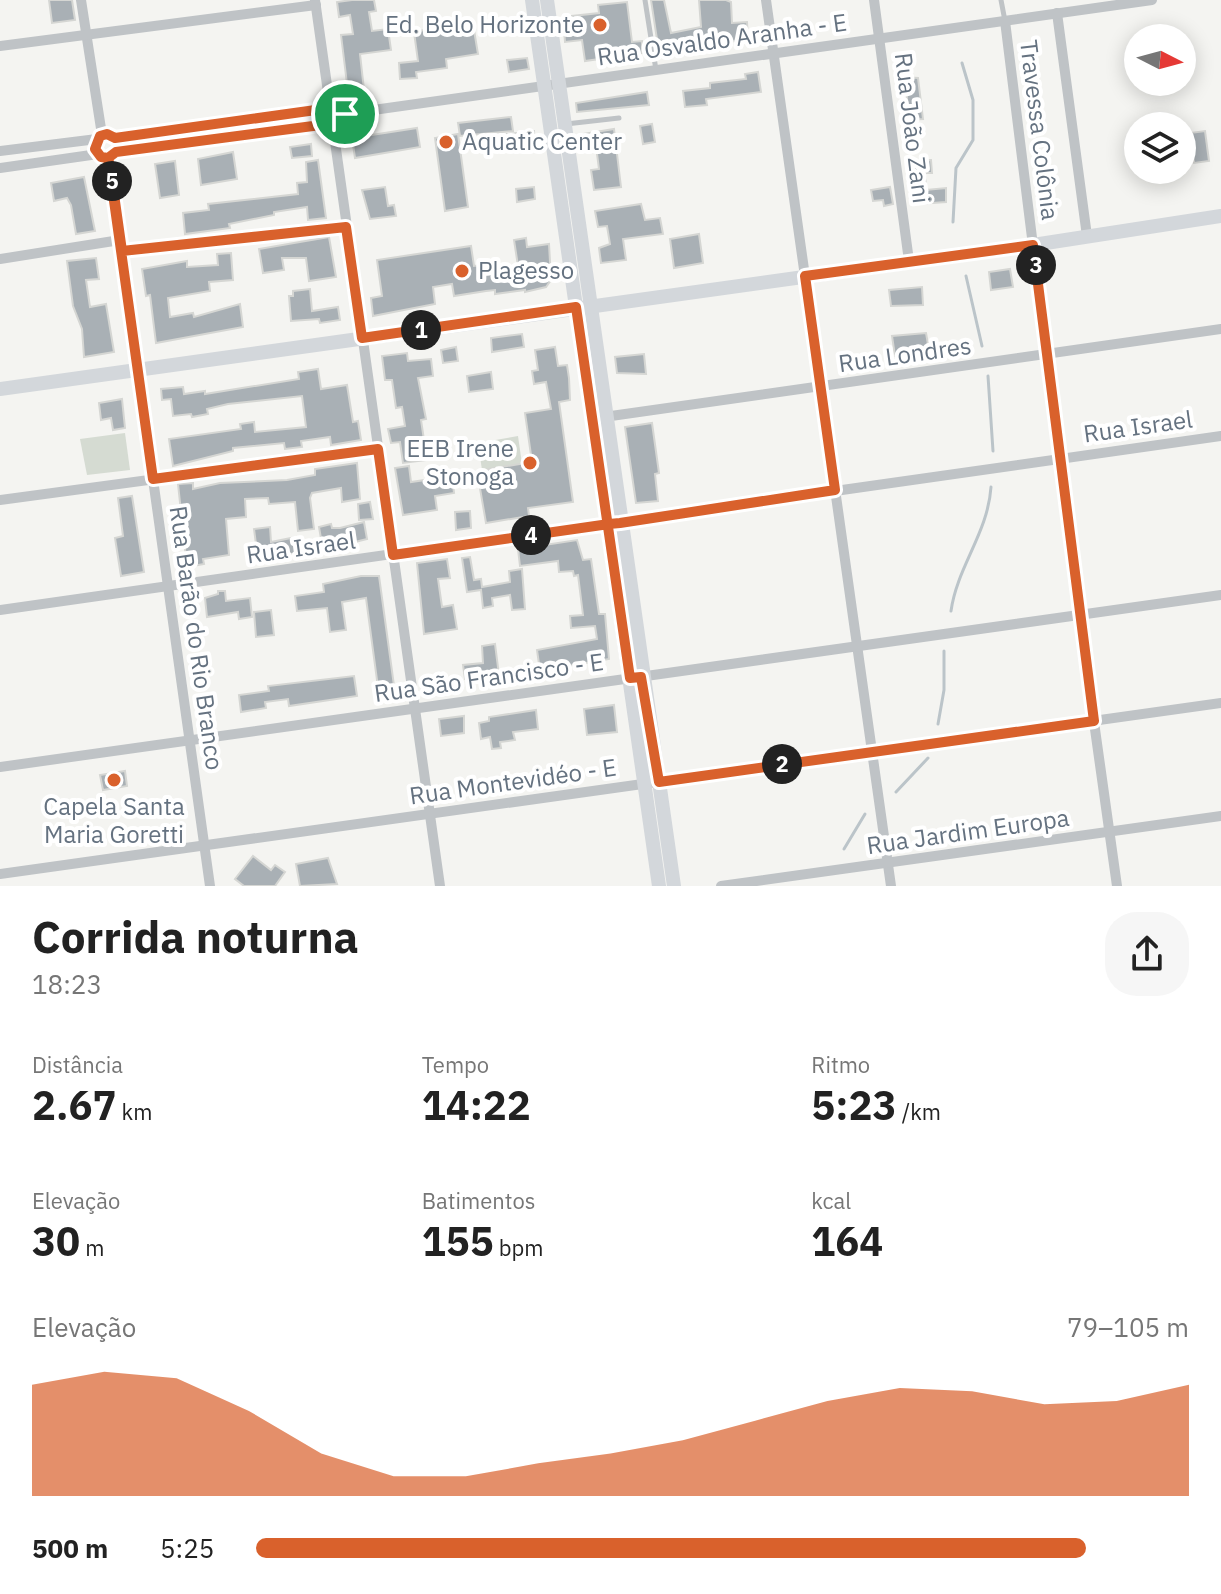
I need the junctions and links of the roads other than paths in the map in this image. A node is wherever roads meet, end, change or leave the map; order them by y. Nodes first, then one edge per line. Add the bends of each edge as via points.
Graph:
1 (81, 0) edge
2 (532, 0) edge
3 (547, 0) edge
4 (645, 0) edge
5 (766, 0) edge
6 (874, 0) edge
7 (1001, 0) edge
8 (1152, 0) edge
9 (315, 3) edge
10 (1092, 4) edge
11 (1057, 13) junction
12 (1005, 21) junction
13 (86, 36) junction
14 (880, 38) junction
15 (0, 46) edge
16 (774, 53) junction
17 (656, 70) junction
18 (560, 83) junction
19 (544, 85) junction
20 (330, 108) junction
21 (345, 114) junction
22 (275, 116) junction
23 (619, 118) dead end
24 (223, 122) junction
25 (331, 122) junction
26 (565, 124) junction
27 (164, 130) junction
28 (278, 131) junction
29 (100, 137) junction
30 (115, 138) junction
31 (224, 138) junction
32 (166, 146) junction
33 (0, 151) edge
34 (107, 155) junction
35 (0, 168) edge
36 (568, 199) junction
37 (1221, 216) edge
38 (346, 227) junction
39 (1087, 236) junction
40 (1033, 245) junction
41 (121, 246) junction
42 (0, 259) edge
43 (909, 261) junction
44 (805, 276) junction
45 (584, 307) junction
46 (1221, 329) edge
47 (362, 338) junction
48 (1047, 355) junction
49 (138, 370) junction
50 (820, 386) junction
51 (0, 389) edge
52 (600, 417) junction
53 (1221, 436) edge
54 (378, 449) junction
55 (1060, 457) junction
56 (153, 479) junction
57 (835, 490) junction
58 (0, 500) edge
59 (614, 524) junction
60 (393, 555) junction
61 (169, 587) junction
62 (1221, 595) edge
63 (0, 610) edge
64 (1079, 615) junction
65 (857, 646) junction
66 (636, 678) junction
67 (1221, 703) edge
68 (415, 709) junction
69 (1094, 721) junction
70 (190, 740) junction
71 (871, 752) junction
72 (0, 767) edge
73 (652, 783) junction
74 (429, 814) junction
75 (1221, 816) edge
76 (1110, 832) junction
77 (205, 845) junction
78 (887, 863) junction
79 (0, 874) edge
80 (210, 886) edge
81 (440, 886) edge
82 (659, 886) edge
83 (674, 886) edge
84 (721, 886) edge
85 (891, 886) edge
86 (1117, 886) edge

1 - 13 street
2 - 19 street
3 - 18 street
4 - 17 lane
5 - 16 street
6 - 14 street, Rua João Zani
7 - 12 lane
8 - 10 street, Rua Osvaldo Aranha - E
9 - 13 street
9 - 20 street
10 - 11 street, Rua Osvaldo Aranha - E
11 - 12 street, Rua Osvaldo Aranha - E
11 - 39 street
12 - 14 street, Rua Osvaldo Aranha - E
12 - 40 street, Travessa Colônia
13 - 15 street
13 - 29 street
14 - 16 street, Rua Osvaldo Aranha - E
14 - 43 street, Rua João Zani
16 - 17 street, Rua Osvaldo Aranha - E
16 - 44 street
17 - 18 street, Rua Osvaldo Aranha - E
18 - 19 street, Rua Osvaldo Aranha - E
18 - 26 street
19 - 21 street, Rua Osvaldo Aranha - E
19 - 36 street
20 - 21 street
20 - 22 street
20 - 25 street
21 - 25 street, Rua Osvaldo Aranha - E
22 - 24 street
22 - 28 street
23 - 26 lane
24 - 27 street
24 - 31 street
25 - 28 street
25 - 38 street
26 - 36 street
27 - 30 street
27 - 32 street
28 - 31 street
29 - 30 street
29 - 33 street
29 - 34 street
30 - 34 street
31 - 32 street
32 - 34 street
34 - 35 street
34 - 41 street, Rua Barão do Rio Branco
36 - 45 street
36 - 45 street via 573,289
37 - 39 street
38 - 41 street
38 - 47 street
39 - 40 street
40 - 43 street
40 - 48 street, Travessa Colônia
41 - 42 street
41 - 49 street, Rua Barão do Rio Branco
43 - 44 street
44 - 45 street
44 - 50 street
45 - 47 street
45 - 52 street
46 - 48 street, Rua Londres
47 - 49 street
47 - 54 street
48 - 50 street, Rua Londres
48 - 55 street, Travessa Colônia
49 - 51 street
49 - 56 street, Rua Barão do Rio Branco
50 - 52 street, Rua Londres
50 - 57 street
52 - 59 street
53 - 55 street, Rua Israel
54 - 56 street
54 - 60 street
55 - 57 street, Rua Israel
55 - 64 street, Travessa Colônia
56 - 58 street
56 - 61 street, Rua Barão do Rio Branco
57 - 59 street, Rua Israel
57 - 65 street
59 - 60 street, Rua Israel
59 - 66 street
60 - 61 street, Rua Israel
60 - 68 street
61 - 63 street, Rua Israel
61 - 70 street, Rua Barão do Rio Branco
62 - 64 street, Rua São Francisco - E
64 - 65 street, Rua São Francisco - E
64 - 69 street, Travessa Colônia
65 - 66 street, Rua São Francisco - E
65 - 71 street
66 - 68 street, Rua São Francisco - E
66 - 73 street
67 - 69 street, Rua Montevidéo - E
68 - 70 street, Rua São Francisco - E
68 - 74 street
69 - 71 street, Rua Montevidéo - E
69 - 76 street, Travessa Colônia
70 - 72 street, Rua São Francisco - E
70 - 77 street, Rua Barão do Rio Branco
71 - 73 street, Rua Montevidéo - E
71 - 78 street
73 - 74 street, Rua Montevidéo - E
73 - 82 street
73 - 83 street
74 - 77 street, Rua Montevidéo - E
74 - 81 street
75 - 76 street, Rua Jardim Europa
76 - 78 street, Rua Jardim Europa
76 - 86 street, Travessa Colônia
77 - 79 street, Rua Montevidéo - E
77 - 80 street, Rua Barão do Rio Branco
78 - 84 street, Rua Jardim Europa
78 - 85 street

